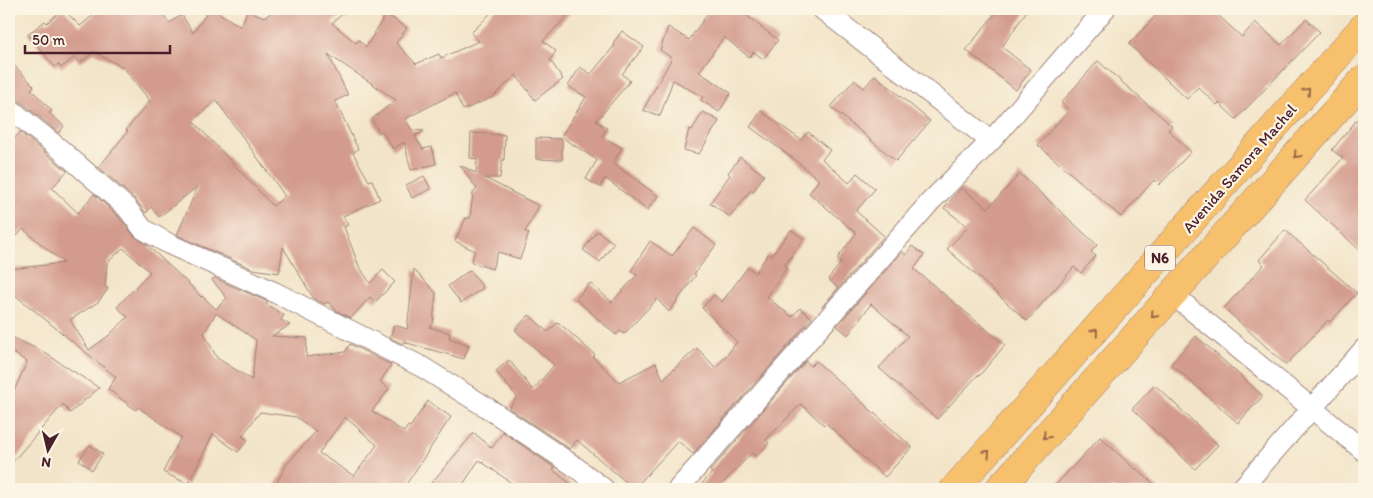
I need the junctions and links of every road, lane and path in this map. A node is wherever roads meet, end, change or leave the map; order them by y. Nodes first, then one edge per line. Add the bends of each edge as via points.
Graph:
1 (822, 9) edge
2 (1105, 9) edge
3 (1364, 26) edge
4 (1364, 79) edge
5 (9, 108) edge
6 (991, 141) junction
7 (1172, 294) junction
8 (1364, 349) edge
9 (1313, 408) junction
10 (1364, 451) edge
11 (604, 489) edge
12 (678, 489) edge
13 (954, 489) edge
14 (998, 489) edge
15 (1242, 489) edge

1 - 6 street
2 - 6 street
13 -> 3 highway, Avenida Samora Machel / N6
4 -> 7 highway, Avenida Samora Machel / N6
5 - 11 street via 127,208 143,229 422,367 494,412
6 - 12 street via 931,201
7 - 9 street
7 -> 14 highway, Avenida Samora Machel / N6
8 - 9 street
9 - 10 street
9 - 15 street

